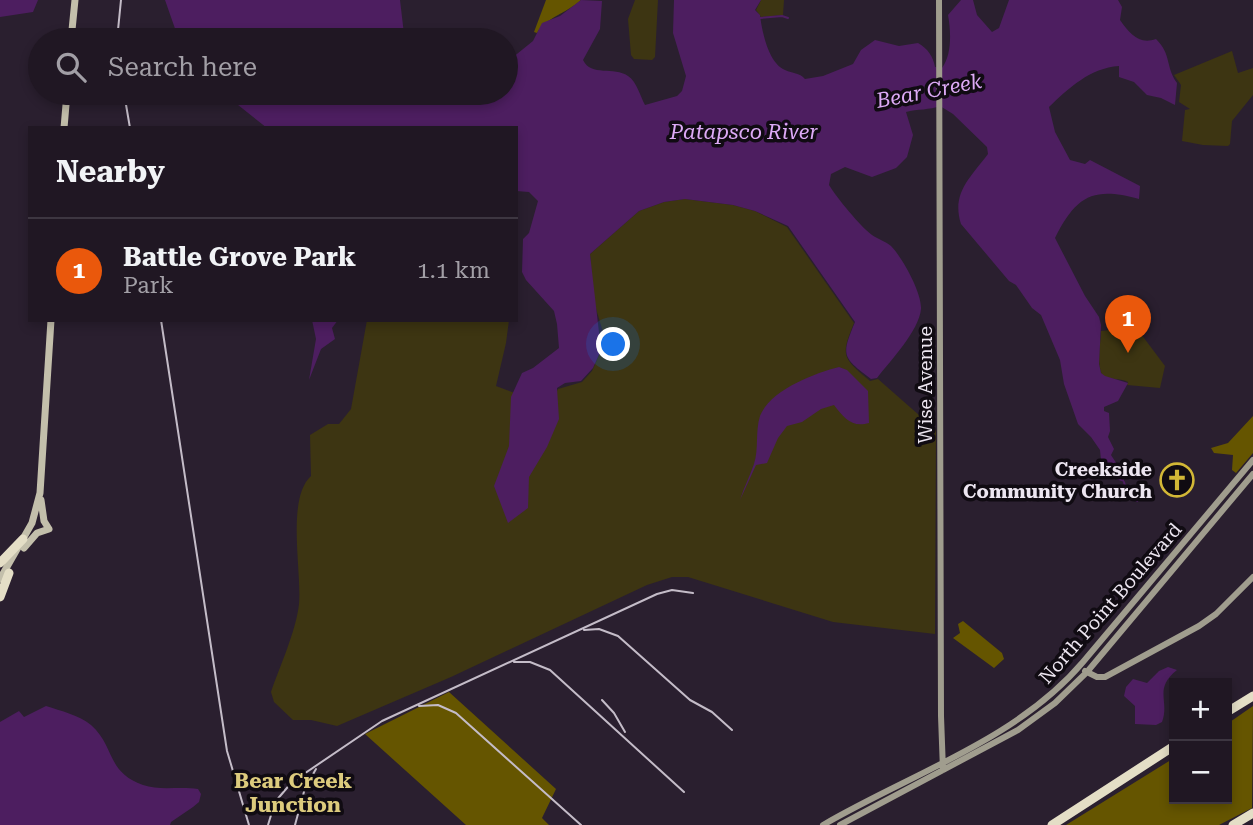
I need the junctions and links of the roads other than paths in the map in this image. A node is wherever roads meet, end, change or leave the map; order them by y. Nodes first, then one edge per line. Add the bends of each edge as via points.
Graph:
1 (75, 0) edge
2 (939, 0) edge
3 (72, 28) edge
4 (66, 105) edge
5 (64, 126) edge
6 (51, 322) edge
7 (1253, 460) edge
8 (1253, 474) edge
9 (40, 493) junction
10 (24, 544) junction
11 (0, 563) edge
12 (9, 573) junction
13 (1253, 577) edge
14 (0, 582) edge
15 (0, 597) edge
16 (1079, 667) junction
17 (1087, 672) junction
18 (1253, 696) edge
19 (1232, 709) edge
20 (941, 737) junction
21 (1169, 749) edge
22 (958, 753) junction
23 (941, 762) junction
24 (943, 770) junction
25 (862, 804) junction
26 (1253, 814) edge
27 (854, 817) junction
28 (827, 824) edge
29 (840, 825) edge
30 (1052, 825) edge
31 (1233, 825) edge

1 - 3 main road
2 - 20 main road, Wise Avenue
4 - 5 main road
6 - 9 main road
7 - 16 main road, North Point Boulevard
8 - 17 main road, North Point Boulevard
9 - 10 main road
9 - 10 main road via 49,529
10 - 11 highway
10 - 12 main road
10 - 14 main road
12 - 14 main road
12 - 15 highway
13 - 17 main road via 1216,614 1191,630 1105,677
16 - 17 main road
16 - 22 main road, North Point Boulevard via 1035,708
17 - 24 main road, North Point Boulevard via 1034,720
18 - 19 highway
20 - 22 main road via 944,752
20 - 23 main road, Wise Avenue
21 - 30 highway
22 - 23 main road, North Point Boulevard
23 - 24 main road, Wise Avenue
23 - 25 main road, North Point Boulevard
24 - 27 main road, North Point Boulevard
25 - 27 main road
25 - 28 main road, North Point Boulevard
26 - 31 highway
27 - 29 main road, North Point Boulevard

